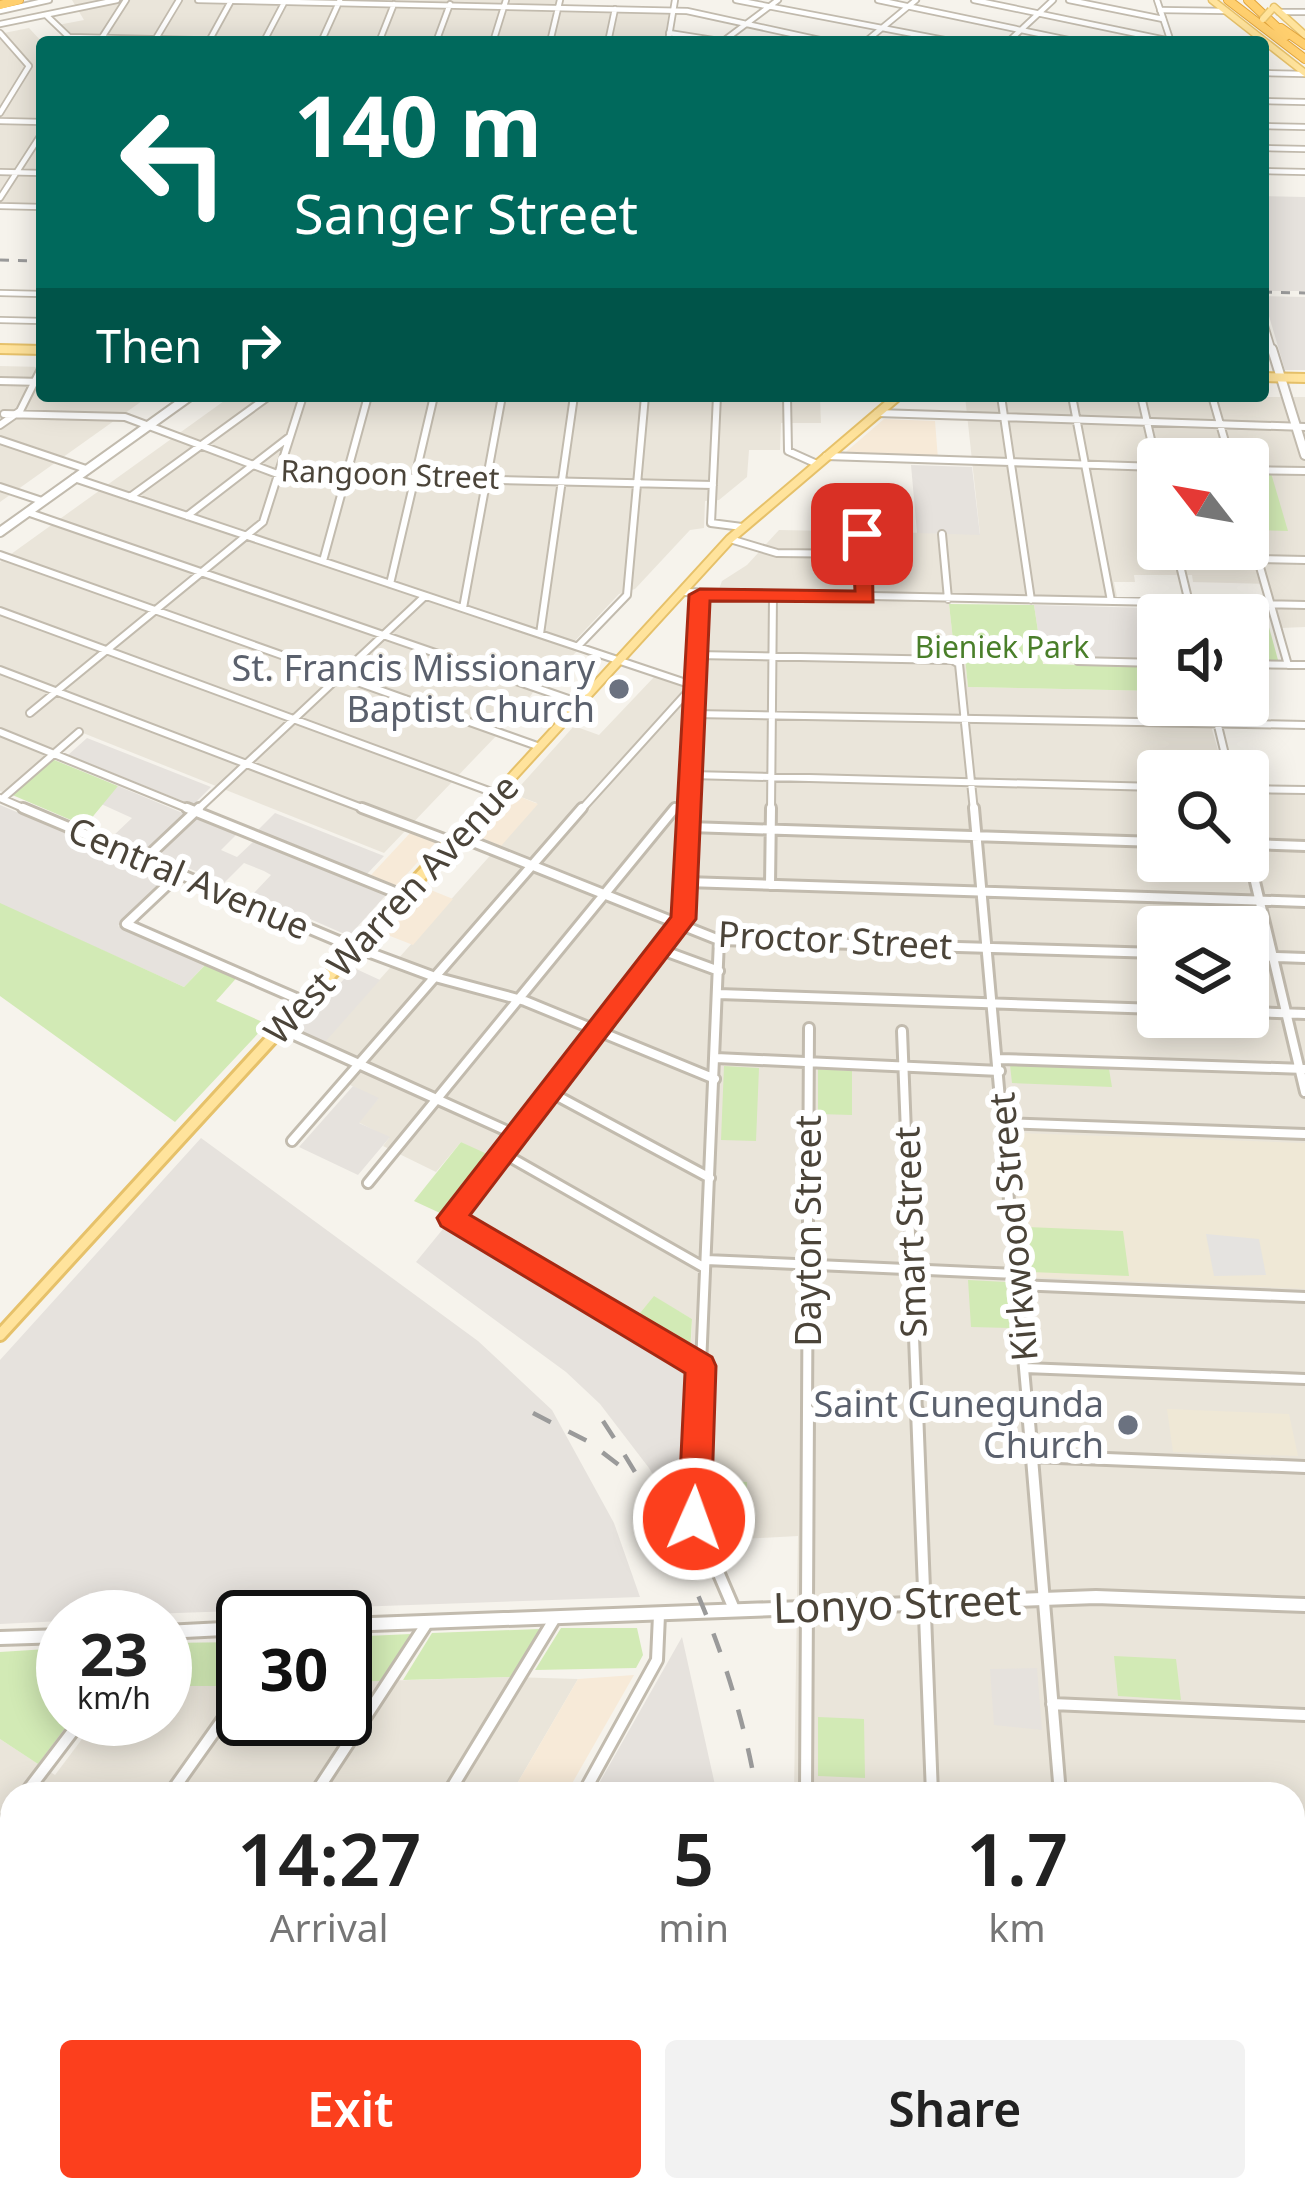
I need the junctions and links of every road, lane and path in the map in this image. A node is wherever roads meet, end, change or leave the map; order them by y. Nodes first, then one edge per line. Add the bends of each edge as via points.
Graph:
1 (19, 0) edge
2 (117, 0) edge
3 (126, 0) edge
4 (179, 0) edge
5 (198, 0) edge
6 (232, 0) edge
7 (560, 0) edge
8 (675, 0) edge
9 (736, 0) edge
10 (778, 0) edge
11 (878, 0) edge
12 (916, 0) edge
13 (974, 0) edge
14 (1053, 0) edge
15 (1069, 0) edge
16 (1157, 0) edge
17 (1212, 0) edge
18 (1228, 0) edge
19 (1248, 0) edge
20 (46, 1) edge
21 (285, 1) edge
22 (339, 1) edge
23 (100, 2) edge
24 (395, 2) edge
25 (450, 3) edge
26 (505, 3) edge
27 (908, 6) junction
28 (0, 7) edge
29 (769, 7) junction
30 (1276, 7) edge
31 (558, 8) junction
32 (615, 9) junction
33 (1160, 10) junction
34 (673, 11) junction
35 (1226, 11) junction
36 (1305, 12) edge
37 (54, 13) junction
38 (1039, 14) junction
39 (46, 15) junction
40 (1163, 20) junction
41 (746, 24) junction
42 (0, 28) edge
43 (882, 28) junction
44 (1021, 30) junction
45 (1252, 31) junction
46 (669, 33) junction
47 (1305, 35) edge
48 (79, 36) edge
49 (103, 36) edge
50 (158, 36) edge
51 (212, 36) edge
52 (267, 36) edge
53 (324, 36) edge
54 (381, 36) edge
55 (438, 36) edge
56 (495, 36) edge
57 (551, 36) edge
58 (609, 36) edge
59 (669, 36) edge
60 (687, 36) edge
61 (731, 36) edge
62 (802, 36) edge
63 (872, 36) edge
64 (914, 36) edge
65 (924, 36) edge
66 (1014, 36) edge
67 (1050, 36) edge
68 (1146, 36) edge
69 (1168, 36) edge
70 (1248, 36) edge
71 (1257, 36) edge
72 (1269, 47) edge
73 (1305, 52) edge
74 (1269, 73) edge
75 (1305, 74) edge
76 (1269, 101) edge
77 (1305, 102) edge
78 (0, 117) edge
79 (36, 121) edge
80 (1269, 126) edge
81 (1305, 127) edge
82 (36, 142) edge
83 (1269, 148) edge
84 (1305, 149) edge
85 (1269, 171) edge
86 (0, 172) edge
87 (16, 172) junction
88 (1305, 172) edge
89 (36, 173) edge
90 (0, 202) edge
91 (36, 206) edge
92 (0, 293) edge
93 (36, 294) edge
94 (0, 320) edge
95 (36, 321) edge
96 (1269, 339) edge
97 (0, 350) edge
98 (36, 350) edge
99 (1269, 377) edge
100 (1281, 377) junction
101 (1305, 378) edge
102 (0, 381) edge
103 (36, 382) edge
104 (36, 385) edge
105 (181, 402) edge
106 (261, 402) edge
107 (301, 402) edge
108 (366, 402) edge
109 (433, 402) edge
110 (501, 402) edge
111 (573, 402) edge
112 (644, 402) edge
113 (716, 402) edge
114 (787, 402) edge
115 (891, 402) edge
116 (1002, 402) edge
117 (1073, 402) edge
118 (1142, 402) edge
119 (1214, 402) edge
120 (878, 413) junction
121 (4, 414) dead end
122 (17, 414) junction
123 (1004, 420) junction
124 (1077, 421) junction
125 (1147, 423) junction
126 (0, 425) edge
127 (147, 425) junction
128 (1220, 425) junction
129 (1300, 427) edge
130 (289, 437) junction
131 (1151, 438) edge
132 (1224, 438) edge
133 (0, 440) edge
134 (200, 445) junction
135 (1305, 455) edge
136 (826, 456) junction
137 (818, 464) junction
138 (1011, 464) junction
139 (252, 465) junction
140 (1085, 466) junction
141 (1137, 467) edge
142 (86, 469) junction
143 (1269, 470) edge
144 (1305, 471) edge
145 (278, 475) junction
146 (346, 477) junction
147 (74, 478) junction
148 (415, 479) junction
149 (487, 480) junction
150 (562, 482) junction
151 (637, 484) junction
152 (712, 485) junction
153 (0, 487) edge
154 (130, 497) junction
155 (42, 501) junction
156 (28, 512) junction
157 (187, 516) junction
158 (742, 527) junction
159 (0, 532) edge
160 (942, 533) dead end
161 (862, 534) dead end
162 (246, 536) junction
163 (730, 539) junction
164 (863, 554) junction
165 (0, 555) edge
166 (1269, 559) edge
167 (1305, 560) edge
168 (323, 561) junction
169 (1261, 570) edge
170 (202, 572) junction
171 (390, 584) junction
172 (682, 592) junction
173 (700, 595) junction
174 (425, 596) junction
175 (773, 596) junction
176 (866, 597) junction
177 (948, 599) junction
178 (1030, 600) junction
179 (1111, 602) junction
180 (1137, 602) edge
181 (1270, 604) junction
182 (1305, 605) edge
183 (463, 608) junction
184 (155, 610) junction
185 (0, 611) edge
186 (540, 634) junction
187 (384, 635) junction
188 (578, 646) junction
189 (106, 650) junction
190 (696, 655) junction
191 (772, 657) junction
192 (619, 661) junction
193 (1078, 662) dead end
194 (1137, 663) edge
195 (1269, 665) edge
196 (1288, 665) junction
197 (1305, 665) edge
198 (0, 670) edge
199 (340, 676) junction
200 (695, 686) junction
201 (56, 691) junction
202 (580, 703) junction
203 (30, 713) dead end
204 (694, 714) junction
205 (772, 716) junction
206 (294, 719) junction
207 (964, 719) junction
208 (1137, 722) edge
209 (1269, 725) edge
210 (1305, 725) edge
211 (0, 732) edge
212 (79, 732) dead end
213 (539, 747) junction
214 (54, 754) junction
215 (246, 764) junction
216 (691, 775) junction
217 (771, 777) junction
218 (971, 783) junction
219 (1137, 787) edge
220 (1269, 789) edge
221 (1305, 790) edge
222 (497, 794) junction
223 (1, 799) edge
224 (690, 800) junction
225 (196, 812) junction
226 (689, 827) junction
227 (771, 830) junction
228 (977, 836) junction
229 (455, 839) junction
230 (1137, 841) edge
231 (1305, 846) edge
232 (1269, 847) edge
233 (145, 860) junction
234 (532, 865) junction
235 (179, 874) junction
236 (686, 882) junction
237 (1256, 882) edge
238 (770, 885) junction
239 (982, 892) junction
240 (604, 894) junction
241 (404, 895) junction
242 (1260, 901) junction
243 (1305, 902) edge
244 (679, 923) junction
245 (719, 940) junction
246 (356, 947) junction
247 (658, 948) junction
248 (988, 948) junction
249 (1137, 952) edge
250 (1269, 957) edge
251 (1273, 957) junction
252 (1305, 958) edge
253 (719, 971) junction
254 (434, 977) junction
255 (718, 994) junction
256 (518, 999) junction
257 (305, 1002) junction
258 (993, 1004) junction
259 (1137, 1008) edge
260 (1269, 1013) edge
261 (1286, 1013) junction
262 (1305, 1014) edge
263 (809, 1028) dead end
264 (281, 1029) junction
265 (594, 1030) junction
266 (902, 1030) dead end
267 (716, 1058) junction
268 (999, 1058) junction
269 (809, 1062) junction
270 (359, 1064) junction
271 (903, 1066) junction
272 (1302, 1068) edge
273 (1000, 1071) junction
274 (715, 1079) junction
275 (548, 1091) junction
276 (1305, 1092) edge
277 (436, 1099) junction
278 (1004, 1123) junction
279 (1305, 1134) edge
280 (514, 1135) junction
281 (292, 1141) dead end
282 (500, 1152) junction
283 (710, 1178) junction
284 (368, 1184) dead end
285 (706, 1264) junction
286 (808, 1265) junction
287 (911, 1269) junction
288 (1017, 1280) junction
289 (1305, 1297) edge
290 (0, 1335) edge
291 (701, 1366) junction
292 (1024, 1368) junction
293 (1305, 1379) edge
294 (1033, 1456) junction
295 (1305, 1467) edge
296 (924, 1596) junction
297 (1044, 1598) junction
298 (807, 1601) junction
299 (1305, 1605) edge
300 (734, 1609) junction
301 (658, 1615) junction
302 (555, 1618) junction
303 (372, 1624) edge
304 (427, 1624) junction
305 (36, 1637) edge
306 (0, 1638) edge
307 (1052, 1704) junction
308 (1305, 1715) edge
309 (216, 1729) edge
310 (61, 1746) edge
311 (34, 1782) edge
312 (179, 1782) edge
313 (323, 1782) edge
314 (455, 1782) edge
315 (590, 1782) edge
316 (806, 1782) edge
317 (932, 1782) edge
318 (1059, 1782) edge

1 - 28 highway
2 - 23 street
3 - 49 street
4 - 50 street
5 - 6 street
6 - 21 street
6 - 51 street
7 - 31 street
8 - 34 street
9 - 29 street
10 - 29 street
11 - 27 street
12 - 27 street
13 - 38 street
14 - 38 street
15 - 40 street
16 - 33 street
17 - 35 main road
18 - 73 highway
19 - 73 highway
20 - 28 street
20 - 37 street
21 - 22 street
21 - 52 street
22 - 24 street
22 - 53 street
23 - 37 street
24 - 25 street
24 - 54 street
25 - 26 street
25 - 55 street
26 - 31 street
26 - 56 street
27 - 43 street
27 - 44 street
29 - 41 street
29 - 43 street
30 - 36 street
30 - 45 main road, bridge
30 - 47 main road
31 - 32 street
31 - 57 street
32 - 34 street
32 - 58 street
33 - 35 street
33 - 40 street
34 - 41 street
34 - 46 street
35 - 45 main road
37 - 39 street
38 - 44 street
38 - 68 street
39 - 42 street
39 - 48 street
40 - 69 street
41 - 61 street
41 - 62 street
42 - 78 street via 29,66
43 - 63 street
43 - 64 street
43 - 65 street
44 - 66 street
44 - 67 street
45 - 70 main road
45 - 71 main road
46 - 59 street
46 - 60 street
72 - 75 main road
74 - 75 street
76 - 77 street
78 - 79 street
80 - 81 street
82 - 87 street
83 - 84 street
85 - 88 street
86 - 87 street
87 - 89 street
87 - 90 street
90 - 91 street
92 - 93 street
94 - 95 street
96 - 100 street
97 - 98 main road
99 - 100 main road
100 - 101 main road
100 - 129 street
102 - 103 street
104 - 122 street
105 - 127 street
106 - 134 street
107 - 130 street
108 - 146 street
109 - 148 street
110 - 149 street
111 - 150 street
112 - 151 street
113 - 152 street
114 - 137 street via 788,451
115 - 120 main road, West Warren Avenue
116 - 123 street
117 - 124 street
118 - 125 street
119 - 128 street
120 - 123 street
120 - 136 main road, West Warren Avenue
121 - 122 street, Rangoon Street
122 - 126 street
122 - 127 street, Rangoon Street via 125,417
123 - 124 street
123 - 138 street
124 - 125 street
124 - 140 street
125 - 128 street
125 - 131 street
127 - 134 street, Rangoon Street
127 - 142 street
128 - 129 street
128 - 132 street
129 - 135 street
130 - 139 street
130 - 145 street
133 - 142 street
134 - 139 street, Rangoon Street
134 - 154 street
136 - 137 main road, West Warren Avenue
136 - 138 street
137 - 158 main road, West Warren Avenue
138 - 140 street
138 - 178 street
139 - 145 street, Rangoon Street
139 - 157 street
140 - 141 street
140 - 179 street
142 - 147 street
143 - 144 street
145 - 146 street, Rangoon Street
145 - 162 street via 262,522
146 - 148 street, Rangoon Street
146 - 168 street
147 - 154 street
147 - 155 street
148 - 149 street, Rangoon Street
148 - 171 street
149 - 150 street, Rangoon Street
149 - 183 street
150 - 151 street, Rangoon Street
150 - 186 street
151 - 152 street, Rangoon Street
151 - 188 street via 627,595
152 - 158 street via 711,523
153 - 155 street
154 - 157 street
155 - 156 street
156 - 159 street
156 - 170 street
157 - 162 street
158 - 163 main road, West Warren Avenue
160 - 177 street
161 - 164 street
162 - 168 street
162 - 170 street
163 - 164 street via 777,553
163 - 172 main road, West Warren Avenue
164 - 176 street
165 - 184 street
166 - 167 street
168 - 171 street
169 - 181 street
170 - 184 street
170 - 187 street
171 - 174 street
172 - 173 street
172 - 192 main road, West Warren Avenue
173 - 175 street
173 - 190 street
174 - 183 street
174 - 187 street
175 - 176 street
175 - 191 street
176 - 177 street
177 - 178 street
178 - 179 street
179 - 180 street
181 - 182 street
181 - 196 street
183 - 186 street
184 - 189 street
184 - 199 street
185 - 189 street
186 - 188 street
187 - 199 street
187 - 202 street
188 - 192 street
189 - 201 street
189 - 206 street
190 - 191 street
190 - 200 street
191 - 205 street
191 - 207 street, Kirkwood Street via 956,661
192 - 200 street
192 - 202 main road, West Warren Avenue
193 - 194 street
195 - 196 street
196 - 197 street
198 - 201 street, Proctor Street
199 - 206 street
199 - 213 street
200 - 204 street
200 - 234 street
201 - 203 street
201 - 215 street, Proctor Street
202 - 213 main road, West Warren Avenue
204 - 205 street
204 - 216 street
205 - 207 street
205 - 217 street
206 - 215 street
206 - 222 street
207 - 208 street
207 - 218 street, Kirkwood Street
209 - 210 street
211 - 214 street
212 - 214 street
213 - 222 main road, West Warren Avenue
214 - 223 street
214 - 225 street
215 - 225 street
215 - 229 street, Proctor Street
216 - 217 street
216 - 224 street
217 - 218 street
217 - 227 street
218 - 219 street
218 - 228 street, Kirkwood Street
220 - 221 street
222 - 229 main road, West Warren Avenue
223 - 233 street, Central Avenue
224 - 226 street
224 - 240 street via 679,803
225 - 233 street
225 - 241 street
226 - 227 street
226 - 236 street
227 - 228 street
227 - 238 street
228 - 230 street
228 - 239 street, Kirkwood Street
229 - 234 street, Proctor Street
229 - 241 main road, West Warren Avenue
231 - 232 street
233 - 235 street, Central Avenue
234 - 240 street, Proctor Street
234 - 254 street
235 - 246 street, Central Avenue
235 - 257 street via 126,923
236 - 238 street
236 - 244 street
237 - 242 street
238 - 239 street
239 - 242 street
239 - 248 street, Kirkwood Street
240 - 244 street, Proctor Street
240 - 256 street
241 - 246 main road, West Warren Avenue
242 - 243 street
242 - 251 street
244 - 245 street, Proctor Street
244 - 247 street
245 - 248 street, Proctor Street
245 - 253 street
246 - 254 street, Central Avenue
246 - 257 main road, West Warren Avenue
247 - 253 street
247 - 265 street
248 - 249 street, Proctor Street
248 - 258 street, Kirkwood Street
250 - 251 street
251 - 252 street
251 - 261 street
253 - 255 street
254 - 256 street, Central Avenue
254 - 270 street
255 - 258 street
255 - 267 street
256 - 265 street, Central Avenue
256 - 277 street
257 - 264 main road, West Warren Avenue
258 - 259 street
258 - 268 street, Kirkwood Street
260 - 261 street
261 - 262 street
261 - 272 street
263 - 269 street, Dayton Street
264 - 270 street
264 - 290 main road, West Warren Avenue
265 - 274 street, Central Avenue
265 - 275 street
266 - 271 street, Smart Street
267 - 269 street
267 - 274 street
268 - 272 street
268 - 273 street, Kirkwood Street
269 - 271 street
269 - 286 street, Dayton Street
270 - 277 street
270 - 281 street
271 - 273 street
271 - 287 street, Smart Street
272 - 276 street
273 - 278 street, Kirkwood Street
274 - 283 street
275 - 280 street
275 - 283 street
277 - 280 street
277 - 284 street
278 - 279 street
278 - 288 street, Kirkwood Street
280 - 282 street
282 - 285 street
282 - 291 street via 452,1218
283 - 285 street
285 - 286 street
285 - 291 street
286 - 287 street
286 - 298 street, Dayton Street
287 - 288 street
287 - 296 street, Smart Street
288 - 289 street
288 - 292 street, Kirkwood Street
291 - 300 street via 694,1519
292 - 293 street
292 - 294 street, Kirkwood Street
294 - 295 street
294 - 297 street, Kirkwood Street
296 - 297 street, Lonyo Street
296 - 298 street, Lonyo Street
296 - 317 street, Smart Street
297 - 299 street, Lonyo Street
297 - 307 street, Kirkwood Street
298 - 300 street, Lonyo Street
298 - 316 street, Dayton Street
300 - 301 street, Lonyo Street
301 - 302 street, Lonyo Street
301 - 315 street via 657,1660
302 - 304 street, Lonyo Street
302 - 314 street
303 - 304 street, Lonyo Street
304 - 313 street
305 - 306 street
307 - 308 street
307 - 318 street, Kirkwood Street
309 - 312 street
310 - 311 street

